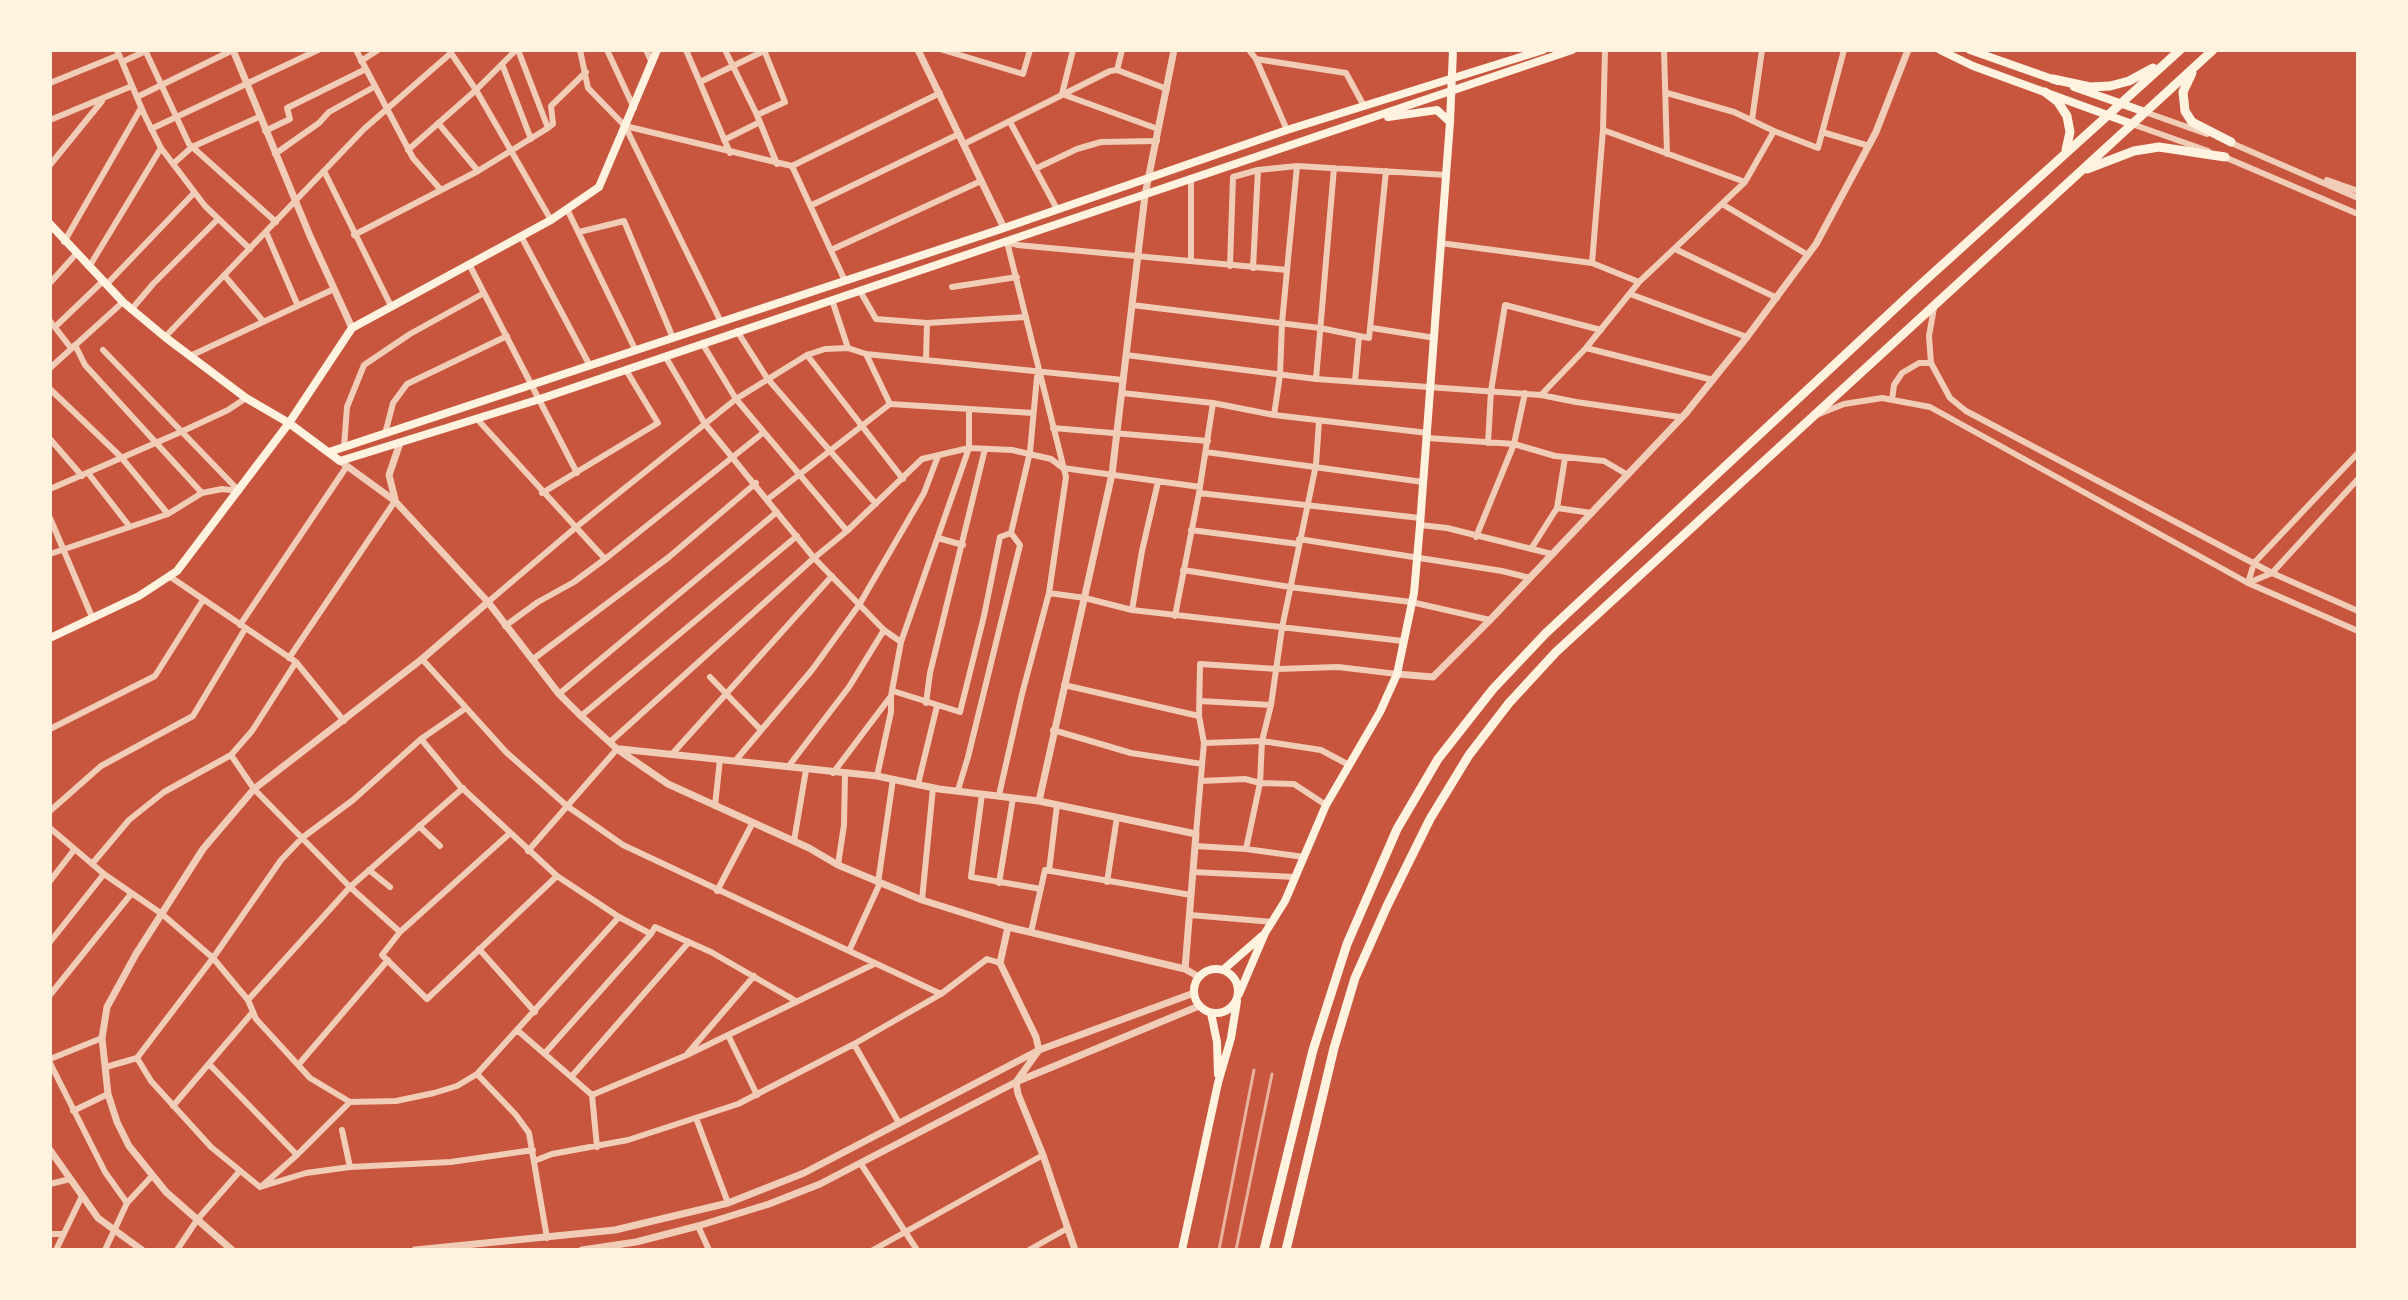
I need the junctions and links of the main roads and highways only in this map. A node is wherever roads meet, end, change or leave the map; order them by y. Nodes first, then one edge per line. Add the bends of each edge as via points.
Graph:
1 (657, 50) edge
2 (1453, 50) edge
3 (1543, 50) edge
4 (1572, 50) edge
5 (1940, 50) edge
6 (2179, 50) edge
7 (2213, 50) edge
8 (1975, 51) edge
9 (1517, 54) edge
10 (2197, 65) junction
11 (1452, 79) junction
12 (2053, 79) junction
13 (1452, 90) junction
14 (2045, 92) junction
15 (2121, 104) junction
16 (2145, 112) junction
17 (2108, 115) junction
18 (1367, 120) junction
19 (1450, 122) junction
20 (2132, 124) junction
21 (2231, 142) road end
22 (2225, 157) road end
23 (2060, 159) junction
24 (2077, 175) junction
25 (50, 224) edge
26 (289, 423) junction
27 (329, 452) junction
28 (50, 638) edge
29 (1265, 933) junction
30 (1223, 970) junction
31 (1238, 997) junction
32 (1211, 1013) junction
33 (1218, 1083) junction
34 (1182, 1250) edge
35 (1264, 1250) edge
36 (1286, 1250) edge

1 - 26 main road via 599,187 551,220 352,328
2 - 11 main road
3 - 9 main road
4 - 13 main road
5 - 14 main road
6 - 12 main road via 2146,73 2110,86
6 - 15 main road
7 - 10 main road
8 - 12 main road
9 - 11 main road
10 - 16 main road
10 - 21 main road via 2183,92 2185,111 2192,122
11 - 13 main road
11 - 27 main road
12 - 15 main road
13 - 18 main road
13 - 19 main road
14 - 17 main road
14 - 23 main road via 2058,102 2069,123 2068,148
15 - 16 main road
15 - 17 main road
16 - 20 main road
17 - 20 main road
17 - 23 main road
18 - 19 main road via 1437,110
18 - 27 main road via 344,463
19 - 29 main road via 1417,558 1397,674
20 - 24 main road
22 - 24 main road via 2159,147 2123,154
23 - 35 main road via 1546,633 1438,759 1397,829 1347,944 1313,1050
24 - 36 main road via 1556,652 1469,755 1424,831 1355,978
25 - 26 main road via 131,310 246,398
26 - 27 main road
26 - 28 main road via 196,549 169,576
29 - 30 main road
29 - 31 main road
30 - 31 main road via 1235,979
30 - 32 main road via 1199,977 1194,993 1199,1006
31 - 32 main road via 1226,1012
31 - 33 main road
32 - 33 main road
33 - 34 main road

